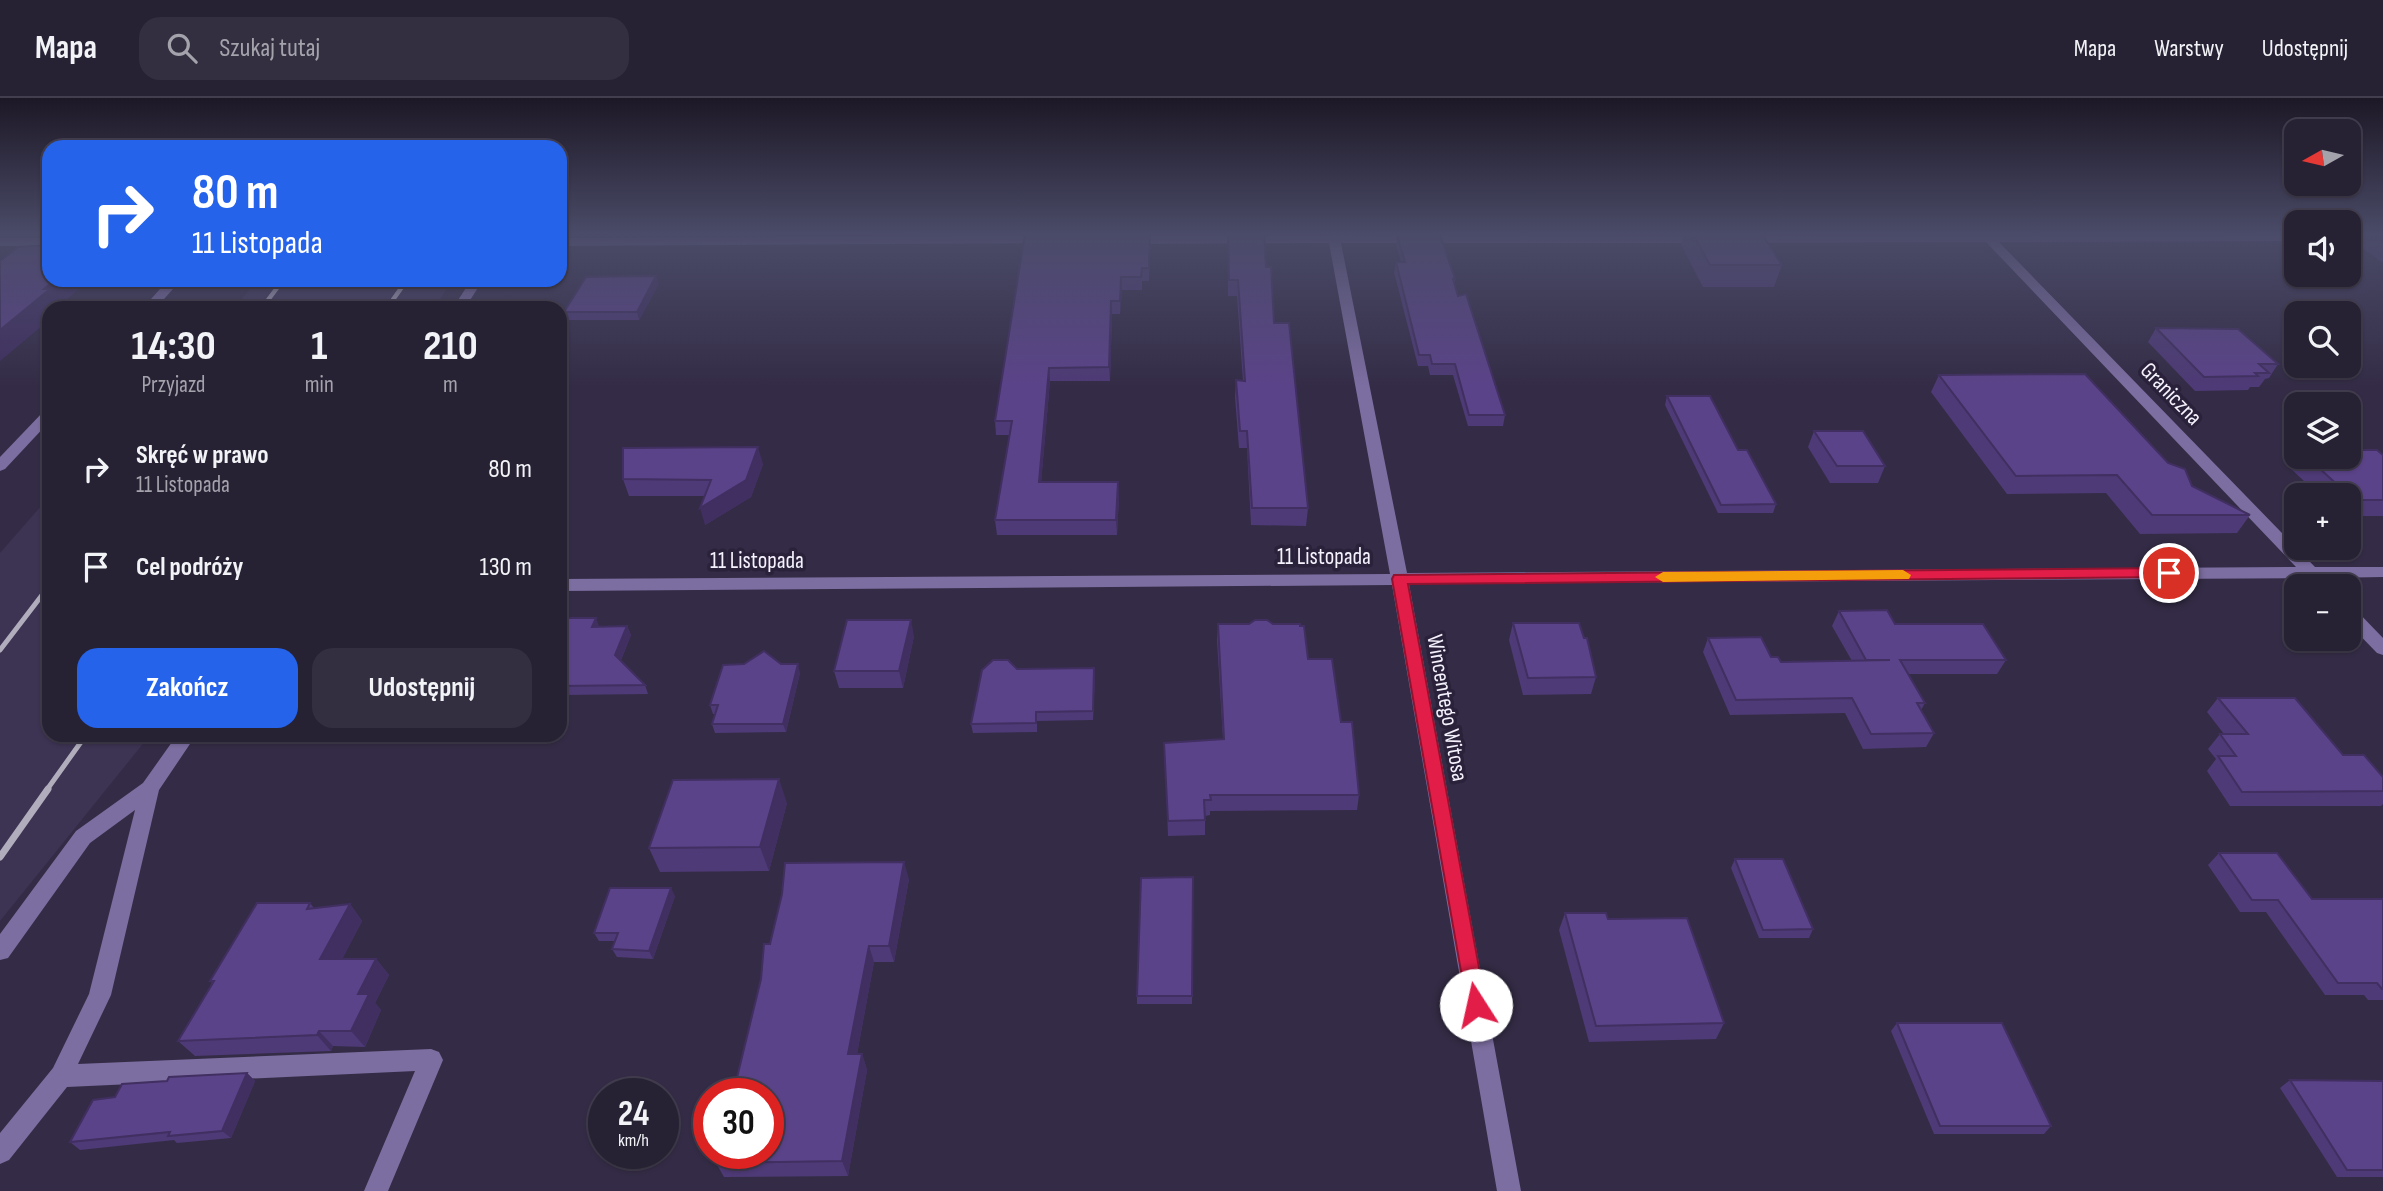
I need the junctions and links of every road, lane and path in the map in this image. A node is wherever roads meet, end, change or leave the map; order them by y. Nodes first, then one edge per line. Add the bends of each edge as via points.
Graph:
1 (1343, 285) edge
2 (2034, 285) edge
3 (168, 287) edge
4 (156, 301) edge
5 (42, 421) edge
6 (0, 466) edge
7 (2311, 572) junction
8 (2383, 572) edge
9 (1399, 579) junction
10 (567, 585) edge
11 (2361, 626) edge
12 (2383, 649) edge
13 (182, 742) edge
14 (150, 788) junction
15 (0, 951) edge
16 (61, 1076) junction
17 (0, 1152) edge
18 (376, 1191) edge
19 (1509, 1191) edge

1 - 9 street, Wincentego Witosa
2 - 7 street, Graniczna
3 - 4 street
5 - 6 street
7 - 8 street, 11 Listopada
7 - 9 street, 11 Listopada
9 - 10 street, 11 Listopada
9 - 19 street, Wincentego Witosa
11 - 12 street
13 - 14 street
14 - 15 street via 83,837
14 - 16 street via 100,995
16 - 17 street
16 - 18 street via 431,1060

